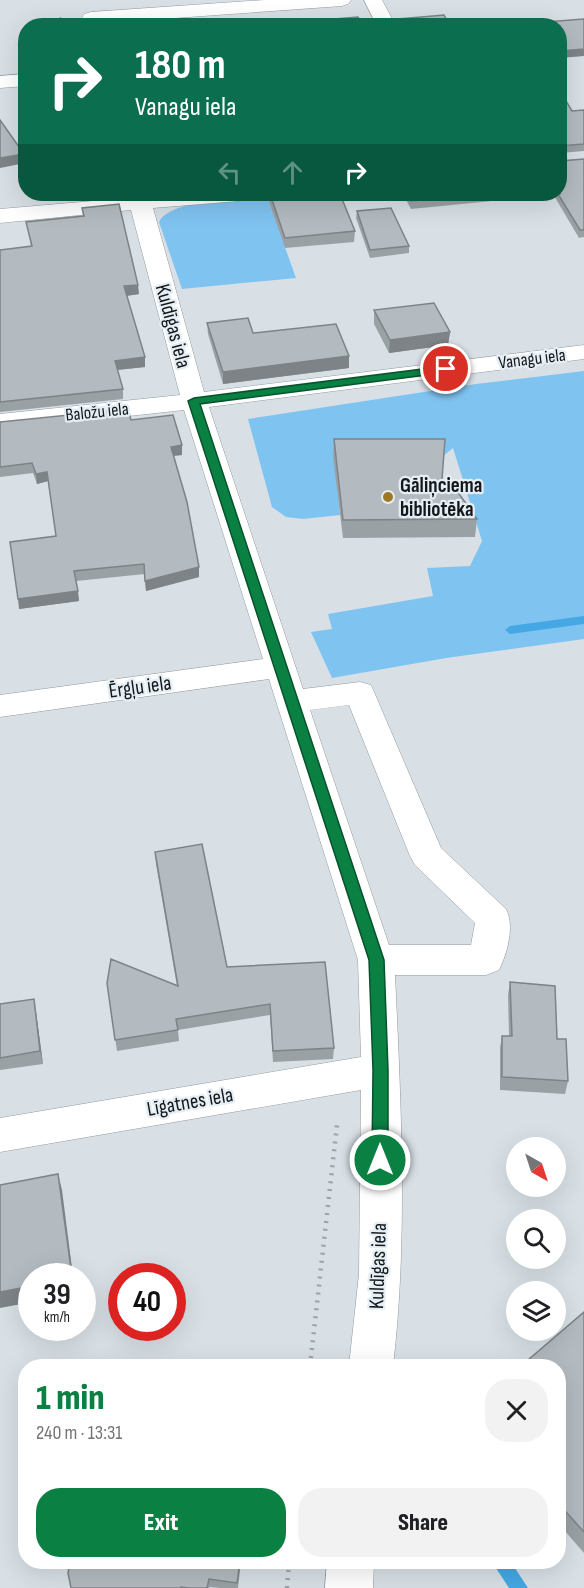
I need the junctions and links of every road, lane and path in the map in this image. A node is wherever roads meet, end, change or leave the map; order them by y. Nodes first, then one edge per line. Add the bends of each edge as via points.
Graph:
1 (86, 0) edge
2 (342, 0) edge
3 (373, 0) edge
4 (91, 18) edge
5 (137, 18) edge
6 (383, 18) edge
7 (18, 81) edge
8 (0, 82) edge
9 (116, 201) edge
10 (140, 201) edge
11 (0, 216) edge
12 (584, 352) edge
13 (194, 401) junction
14 (0, 422) edge
15 (280, 667) junction
16 (291, 701) junction
17 (0, 706) edge
18 (376, 960) junction
19 (380, 1070) junction
20 (338, 1121) dead end
21 (0, 1135) edge
22 (311, 1359) edge
23 (372, 1359) edge
24 (289, 1569) edge
25 (350, 1569) edge
26 (287, 1588) edge
27 (349, 1588) edge

1 - 4 street
2 - 5 street
3 - 6 street
7 - 8 street
9 - 11 street
10 - 13 street, Kuldīgas iela
12 - 13 street, Vanagu iela
13 - 14 street, Baložu iela
13 - 15 street, Kuldīgas iela
15 - 16 street, Kuldīgas iela
15 - 17 street, Ērgļu iela
16 - 18 street, Kuldīgas iela
16 - 18 street via 360,693 426,856 494,920 486,960
18 - 19 street, Kuldīgas iela
19 - 21 street, Līgatnes iela
19 - 23 street, Kuldīgas iela via 380,1274
20 - 22 path
24 - 26 path
25 - 27 street

